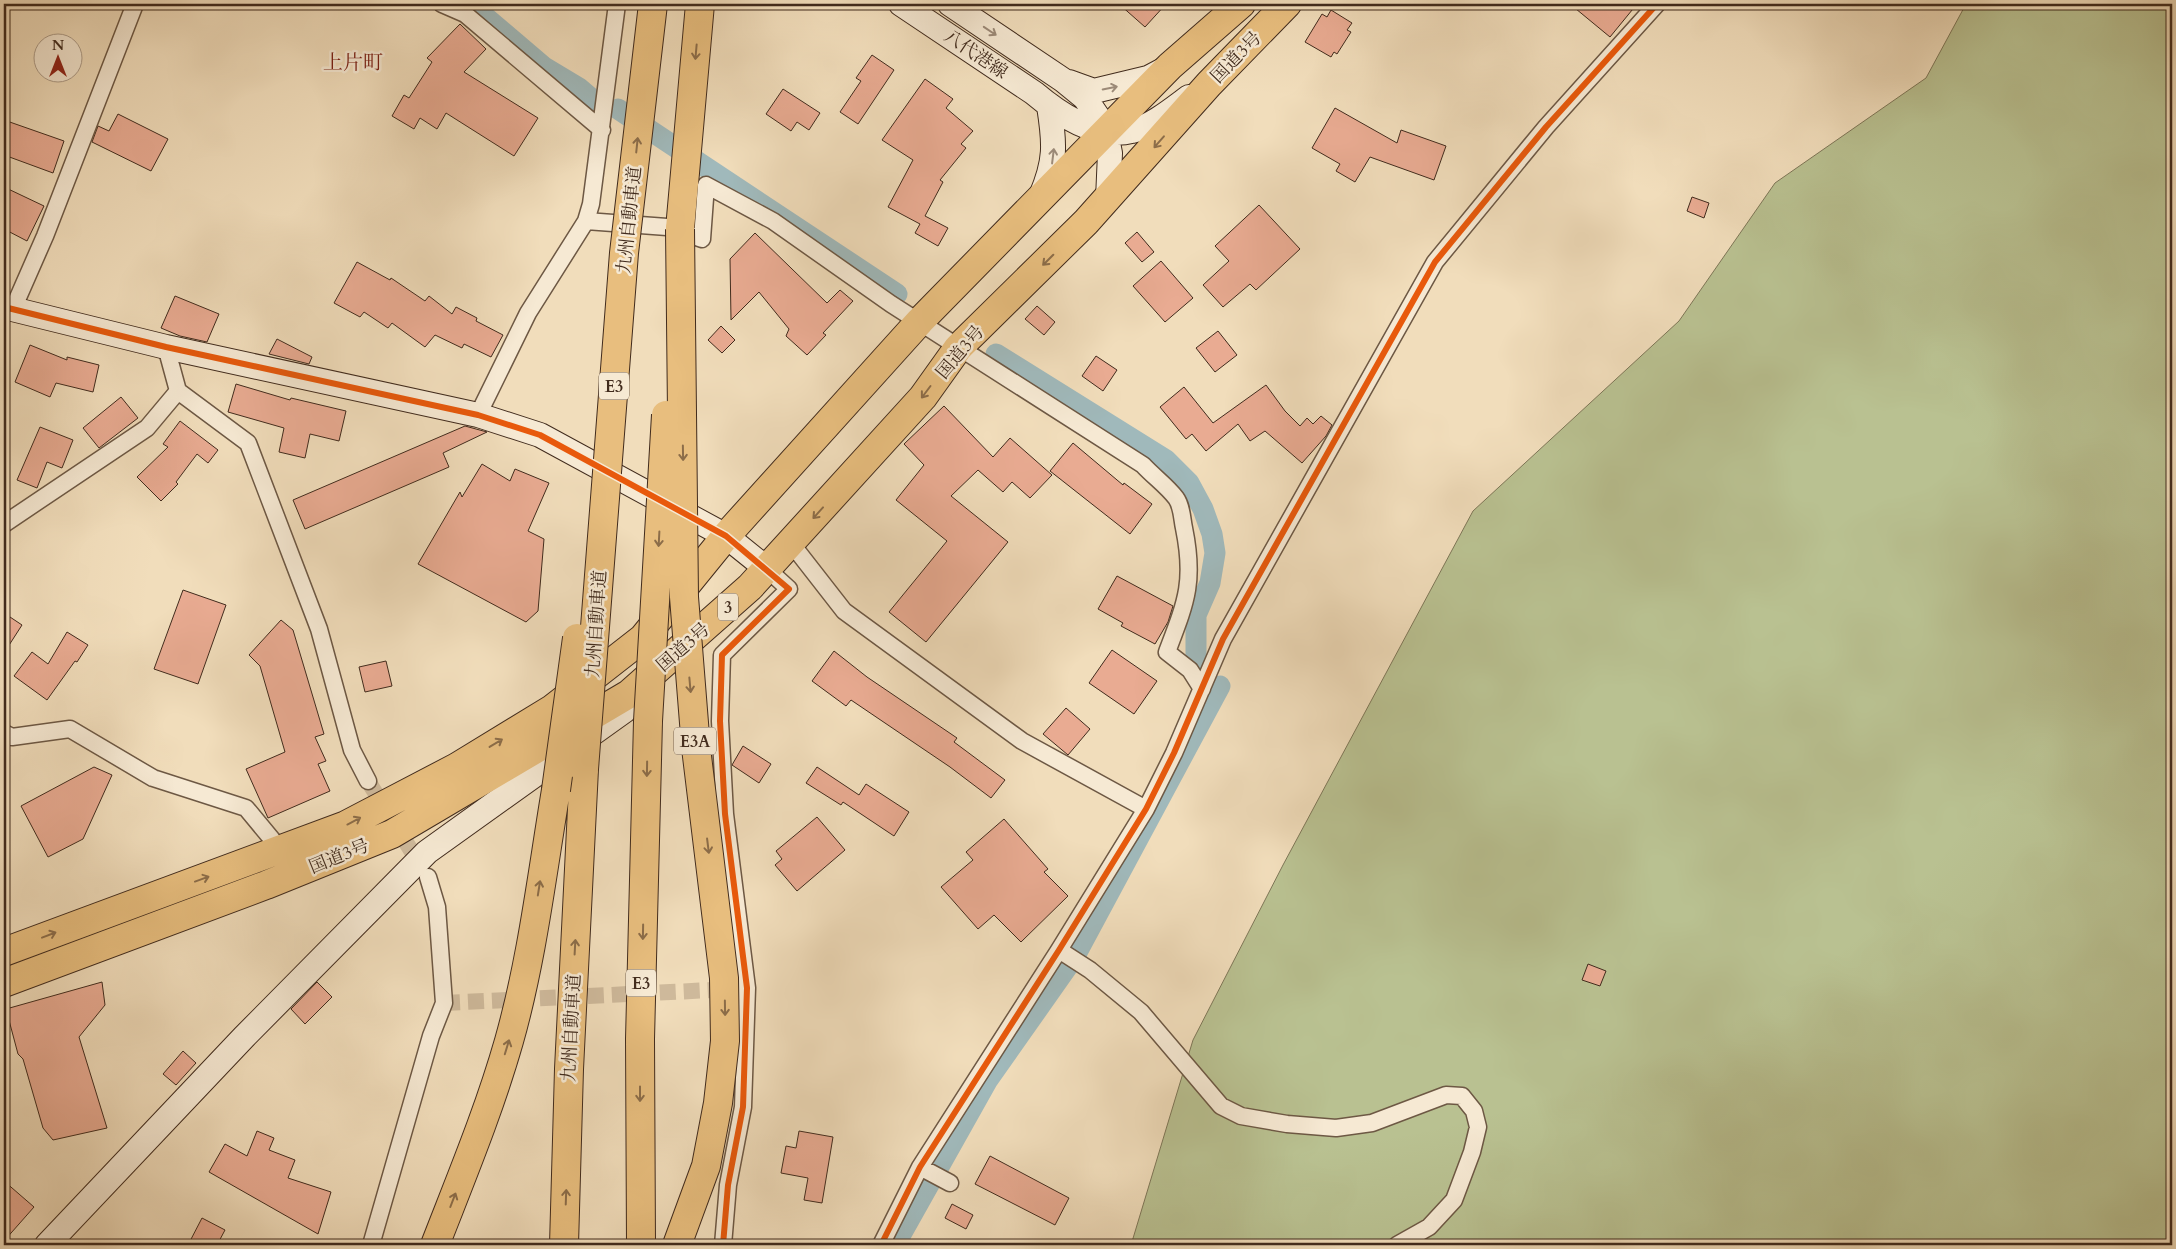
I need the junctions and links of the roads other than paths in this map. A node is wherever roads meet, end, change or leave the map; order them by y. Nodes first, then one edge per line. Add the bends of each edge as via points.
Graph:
1 (135, 4) edge
2 (442, 4) edge
3 (617, 4) edge
4 (653, 4) edge
5 (700, 4) edge
6 (901, 4) edge
7 (950, 4) edge
8 (1241, 4) edge
9 (1287, 4) edge
10 (1657, 4) edge
11 (1170, 66) junction
12 (1063, 80) junction
13 (1210, 84) junction
14 (1049, 106) junction
15 (602, 130) junction
16 (1106, 132) junction
17 (1108, 199) junction
18 (1038, 202) junction
19 (586, 221) junction
20 (680, 229) junction
21 (624, 253) junction
22 (8, 308) edge
23 (920, 321) junction
24 (166, 347) junction
25 (958, 348) junction
26 (178, 391) junction
27 (478, 415) junction
28 (4, 524) edge
29 (726, 536) junction
30 (791, 543) junction
31 (759, 578) junction
32 (1202, 689) junction
33 (4, 733) edge
34 (368, 781) tunnel mouth
35 (1146, 809) junction
36 (280, 850) junction
37 (428, 877) tunnel mouth
38 (1059, 950) junction
39 (4, 952) edge
40 (4, 983) edge
41 (920, 1167) junction
42 (950, 1183) dead end
43 (47, 1245) edge
44 (371, 1245) edge
45 (435, 1245) edge
46 (564, 1245) edge
47 (640, 1245) edge
48 (677, 1245) edge
49 (722, 1245) edge
50 (881, 1245) edge
51 (1397, 1245) edge

1 - 22 street via 45,236
2 - 15 street via 465,14
3 - 15 street
21 -> 4 highway, 九州自動車道 / E3, bridge
5 -> 20 highway, E3
6 - 14 street, 八代港線
7 -> 12 street, 八代港線
8 - 11 highway, 国道3号
9 - 13 highway, 国道3号 / 3
10 - 32 street via 1546,127 1435,262 1223,640
12 -> 11 street, 八代港線 via 1094,91 1148,78
11 - 16 highway, 国道3号
12 - 16 street, 八代港線 via 1084,98
13 - 16 street, 八代港線 via 1133,131
13 -> 17 highway, 国道3号 / 3
14 - 16 street, 八代港線 via 1081,124
18 -> 14 street via 1051,172 1055,141
15 - 19 street
16 - 17 street, 八代港線 via 1110,153
16 - 18 highway, 国道3号
17 -> 25 highway, 国道3号 / 3
18 - 23 highway, 国道3号
19 - 23 street via 667,227 702,239 706,185 773,221
19 - 27 street via 528,313
20 -> 47 highway, E3, bridge via 667,385 648,720 640,1039
20 -> 48 highway, E3A, bridge via 685,606 696,748 724,978 725,1041 706,1166
45 -> 21 highway, bridge via 509,1041 527,963 576,648 606,350
46 -> 21 highway, 九州自動車道 / E3, bridge via 584,769
22 - 24 street
23 - 25 street
23 - 29 highway, 国道3号
24 - 26 street
24 - 27 street
25 -> 30 highway, 国道3号 / 3 via 924,397
25 - 32 street via 1143,465 1177,499 1190,574 1186,603 1167,652 1190,670
26 - 28 street via 147,428
26 - 34 street via 248,443 319,629 352,750
27 - 29 street via 540,434
29 - 31 street
36 -> 29 highway, 国道3号 via 346,825 457,767 552,709 642,638
30 - 31 highway, 国道3号 / 3
30 - 35 street via 844,611 1022,741
31 - 40 highway, 国道3号 / 3 via 629,694 392,834
31 - 43 street via 624,711 427,852 244,1037
31 - 49 street via 789,589 722,656 720,721 725,814 747,988 743,1107 728,1185
32 - 35 street
33 - 36 street via 12,737 70,729 153,778 246,808
35 - 38 street
39 -> 36 highway, 国道3号
37 - 44 street via 437,907 444,1003 431,1036
38 - 41 street
38 - 51 street via 1090,970 1141,1012 1221,1106 1241,1116 1336,1128 1372,1122 1446,1095 1462,1096 1474,1111 1478,1126 1454,1200 1429,1227
41 - 42 street
41 - 50 street

